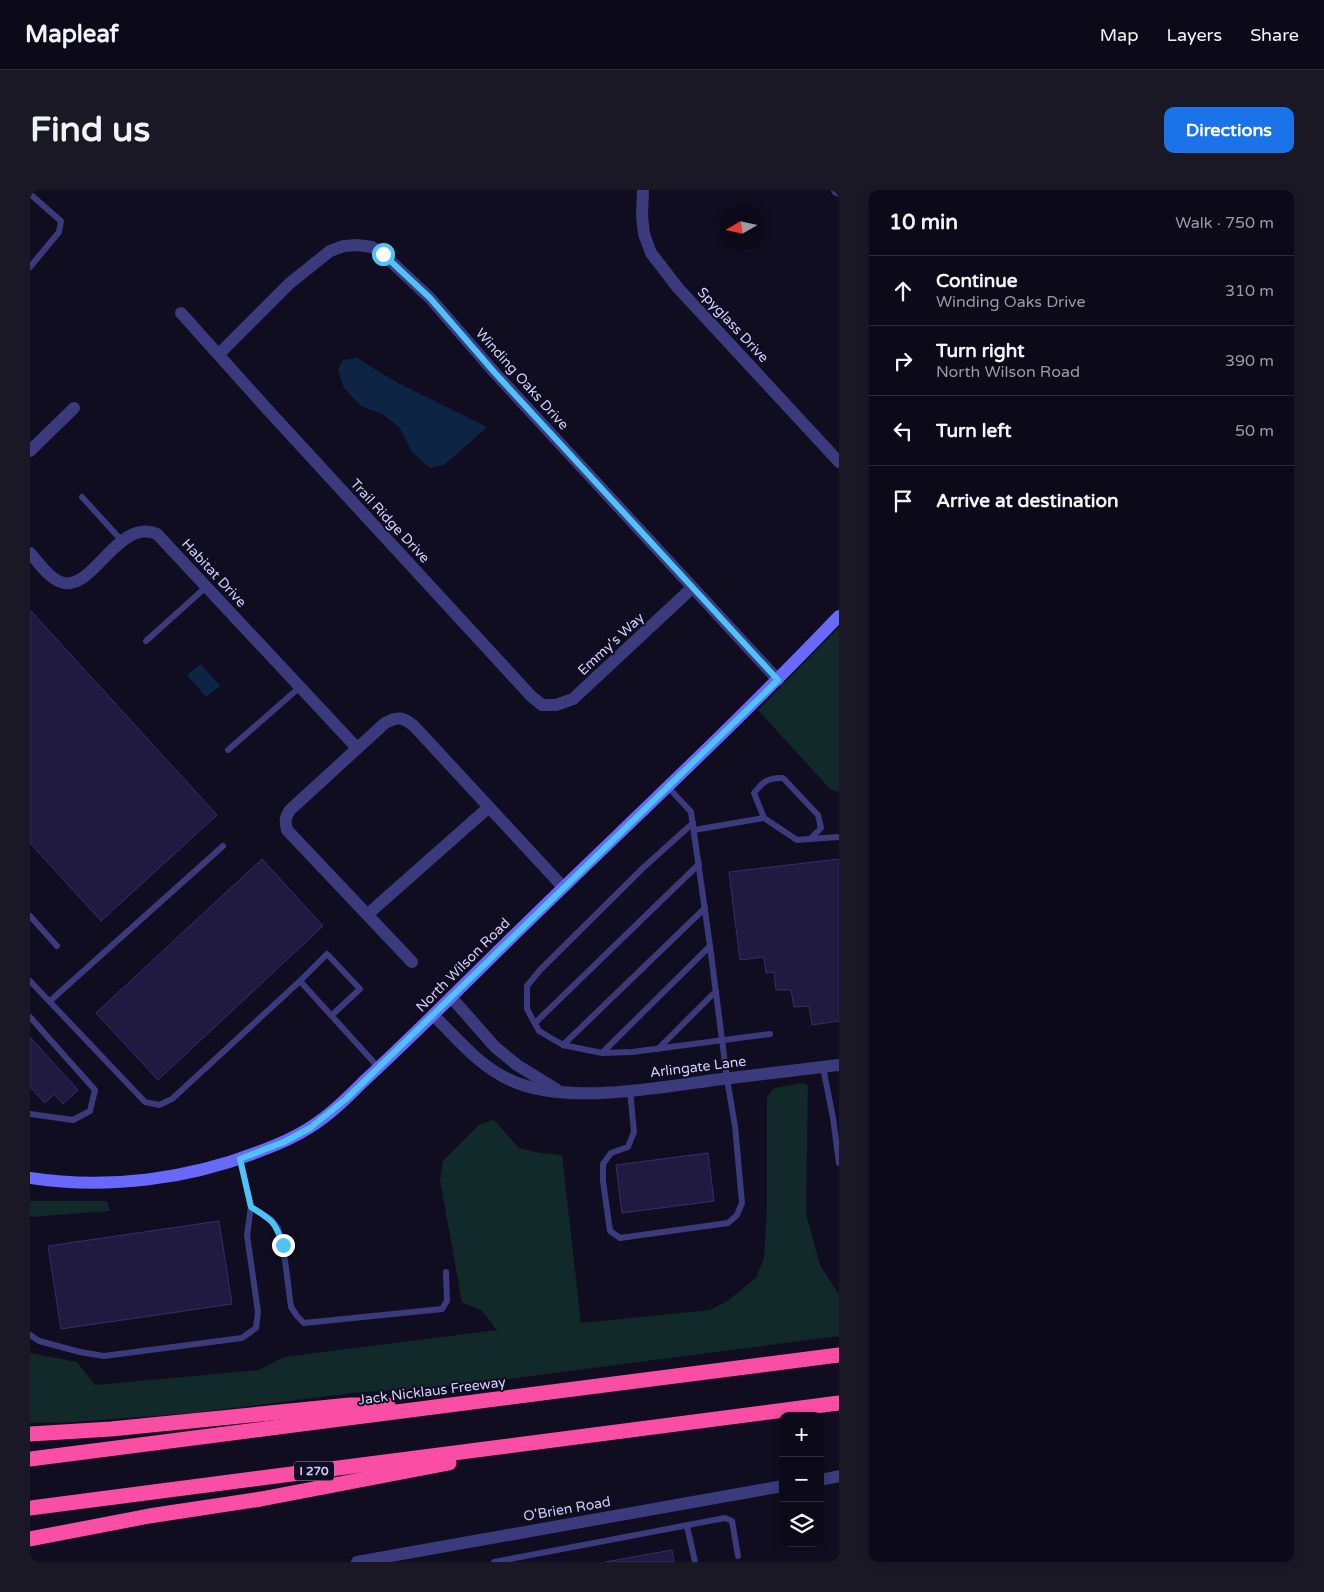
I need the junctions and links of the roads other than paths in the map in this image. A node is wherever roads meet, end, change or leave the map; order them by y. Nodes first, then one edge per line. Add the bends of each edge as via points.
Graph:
1 (643, 190) edge
2 (30, 194) edge
3 (30, 267) edge
4 (181, 313) dead end
5 (218, 354) junction
6 (74, 408) dead end
7 (30, 451) edge
8 (839, 462) edge
9 (82, 497) dead end
10 (122, 541) junction
11 (30, 553) edge
12 (206, 586) junction
13 (692, 588) junction
14 (839, 616) edge
15 (146, 641) dead end
16 (778, 680) junction
17 (300, 687) junction
18 (542, 705) joint
19 (357, 748) junction
20 (228, 750) dead end
21 (668, 787) junction
22 (489, 807) junction
23 (764, 818) junction
24 (694, 826) junction
25 (839, 838) edge
26 (810, 839) junction
27 (223, 846) dead end
28 (699, 864) junction
29 (563, 887) junction
30 (705, 908) junction
31 (368, 914) junction
32 (30, 916) edge
33 (57, 946) dead end
34 (710, 946) junction
35 (412, 962) dead end
36 (300, 980) junction
37 (30, 981) edge
38 (716, 991) junction
39 (451, 997) junction
40 (50, 1001) junction
41 (332, 1015) junction
42 (434, 1015) junction
43 (30, 1017) edge
44 (535, 1023) junction
45 (770, 1034) dead end
46 (723, 1040) junction
47 (563, 1045) junction
48 (658, 1049) junction
49 (602, 1053) junction
50 (839, 1064) edge
51 (823, 1067) junction
52 (379, 1068) junction
53 (728, 1079) junction
54 (630, 1090) junction
55 (560, 1092) junction
56 (30, 1114) edge
57 (836, 1120) edge
58 (838, 1151) edge
59 (240, 1159) junction
60 (839, 1162) edge
61 (30, 1178) edge
62 (251, 1207) junction
63 (446, 1272) dead end
64 (30, 1335) edge
65 (838, 1355) edge
66 (835, 1404) edge
67 (449, 1405) junction
68 (30, 1434) edge
69 (598, 1434) junction
70 (30, 1459) edge
71 (839, 1476) edge
72 (824, 1479) edge
73 (779, 1487) edge
74 (30, 1508) edge
75 (687, 1526) junction
76 (30, 1539) edge
77 (738, 1556) dead end
78 (406, 1558) edge
79 (381, 1560) edge
80 (357, 1562) edge
81 (494, 1562) edge
82 (695, 1562) edge

1 - 8 street, Spyglass Drive via 644,234 651,254 678,288
2 - 3 lane via 61,221 59,232
4 - 5 street, Trail Ridge Drive
5 - 13 street, Winding Oaks Drive via 290,283 330,250 357,245 372,247 430,298
5 - 18 street, Trail Ridge Drive
6 - 7 street
9 - 10 lane
10 - 11 street, Habitat Drive via 81,579 71,583 49,574
10 - 12 street, Habitat Drive via 139,532 157,534
12 - 15 lane
12 - 17 street, Habitat Drive
13 - 16 street, Winding Oaks Drive
13 - 18 street, Emmy's Way via 573,698 556,705
14 - 16 main road, North Wilson Road
16 - 21 main road, North Wilson Road
17 - 19 street, Habitat Drive
17 - 20 lane
19 - 22 street via 384,723 394,718 406,719
19 - 31 street via 290,810 285,823 287,830
21 - 24 lane via 691,812
21 - 29 main road, North Wilson Road
22 - 29 street
22 - 31 street
23 - 24 lane
23 - 26 lane via 796,840
23 - 26 lane via 754,793 772,777 783,778 818,814 821,828
24 - 28 lane
24 - 44 lane via 644,867 527,986 527,1009
25 - 26 lane
27 - 40 lane
28 - 30 lane
28 - 44 lane
29 - 39 main road, North Wilson Road
30 - 34 lane
30 - 47 lane
31 - 35 street
32 - 33 lane
34 - 38 lane
34 - 49 lane
36 - 40 lane via 172,1099 159,1105 145,1102
36 - 41 lane
36 - 41 lane via 328,954 360,989
37 - 40 lane
38 - 46 lane
38 - 48 lane
39 - 42 main road, North Wilson Road
39 - 55 street, Arlingate Lane via 495,1047
41 - 52 lane
42 - 52 main road, North Wilson Road
42 - 55 street, Arlingate Lane via 482,1064 509,1080
43 - 56 lane via 95,1090 90,1111 74,1120
44 - 47 lane via 539,1030
45 - 46 lane
46 - 48 lane
46 - 53 lane
47 - 49 lane
48 - 49 lane
50 - 51 street, Arlingate Lane
51 - 53 street, Arlingate Lane
51 - 57 lane
52 - 59 main road, North Wilson Road via 310,1128
53 - 54 street, Arlingate Lane
53 - 54 lane via 742,1203 737,1215 728,1223 620,1238 610,1231 603,1164 611,1153 628,1147 634,1132
54 - 55 street, Arlingate Lane
57 - 58 lane
58 - 60 lane
59 - 61 main road, North Wilson Road via 175,1175 109,1183
59 - 62 lane
62 - 63 lane via 271,1219 278,1228 291,1307 304,1323 442,1309 448,1301
62 - 64 lane via 247,1235 258,1312 256,1328 242,1338 104,1356 39,1341
65 - 67 highway, Jack Nicklaus Freeway
66 - 69 highway, I 270
67 - 68 highway via 350,1405
67 - 70 highway, Jack Nicklaus Freeway
69 - 74 highway, I 270
69 - 76 highway via 261,1499
71 - 72 street
73 - 78 street, O'Brien Road
75 - 77 lane via 724,1518 732,1521
75 - 81 lane
75 - 82 lane
78 - 79 street, O'Brien Road
79 - 80 street, O'Brien Road

